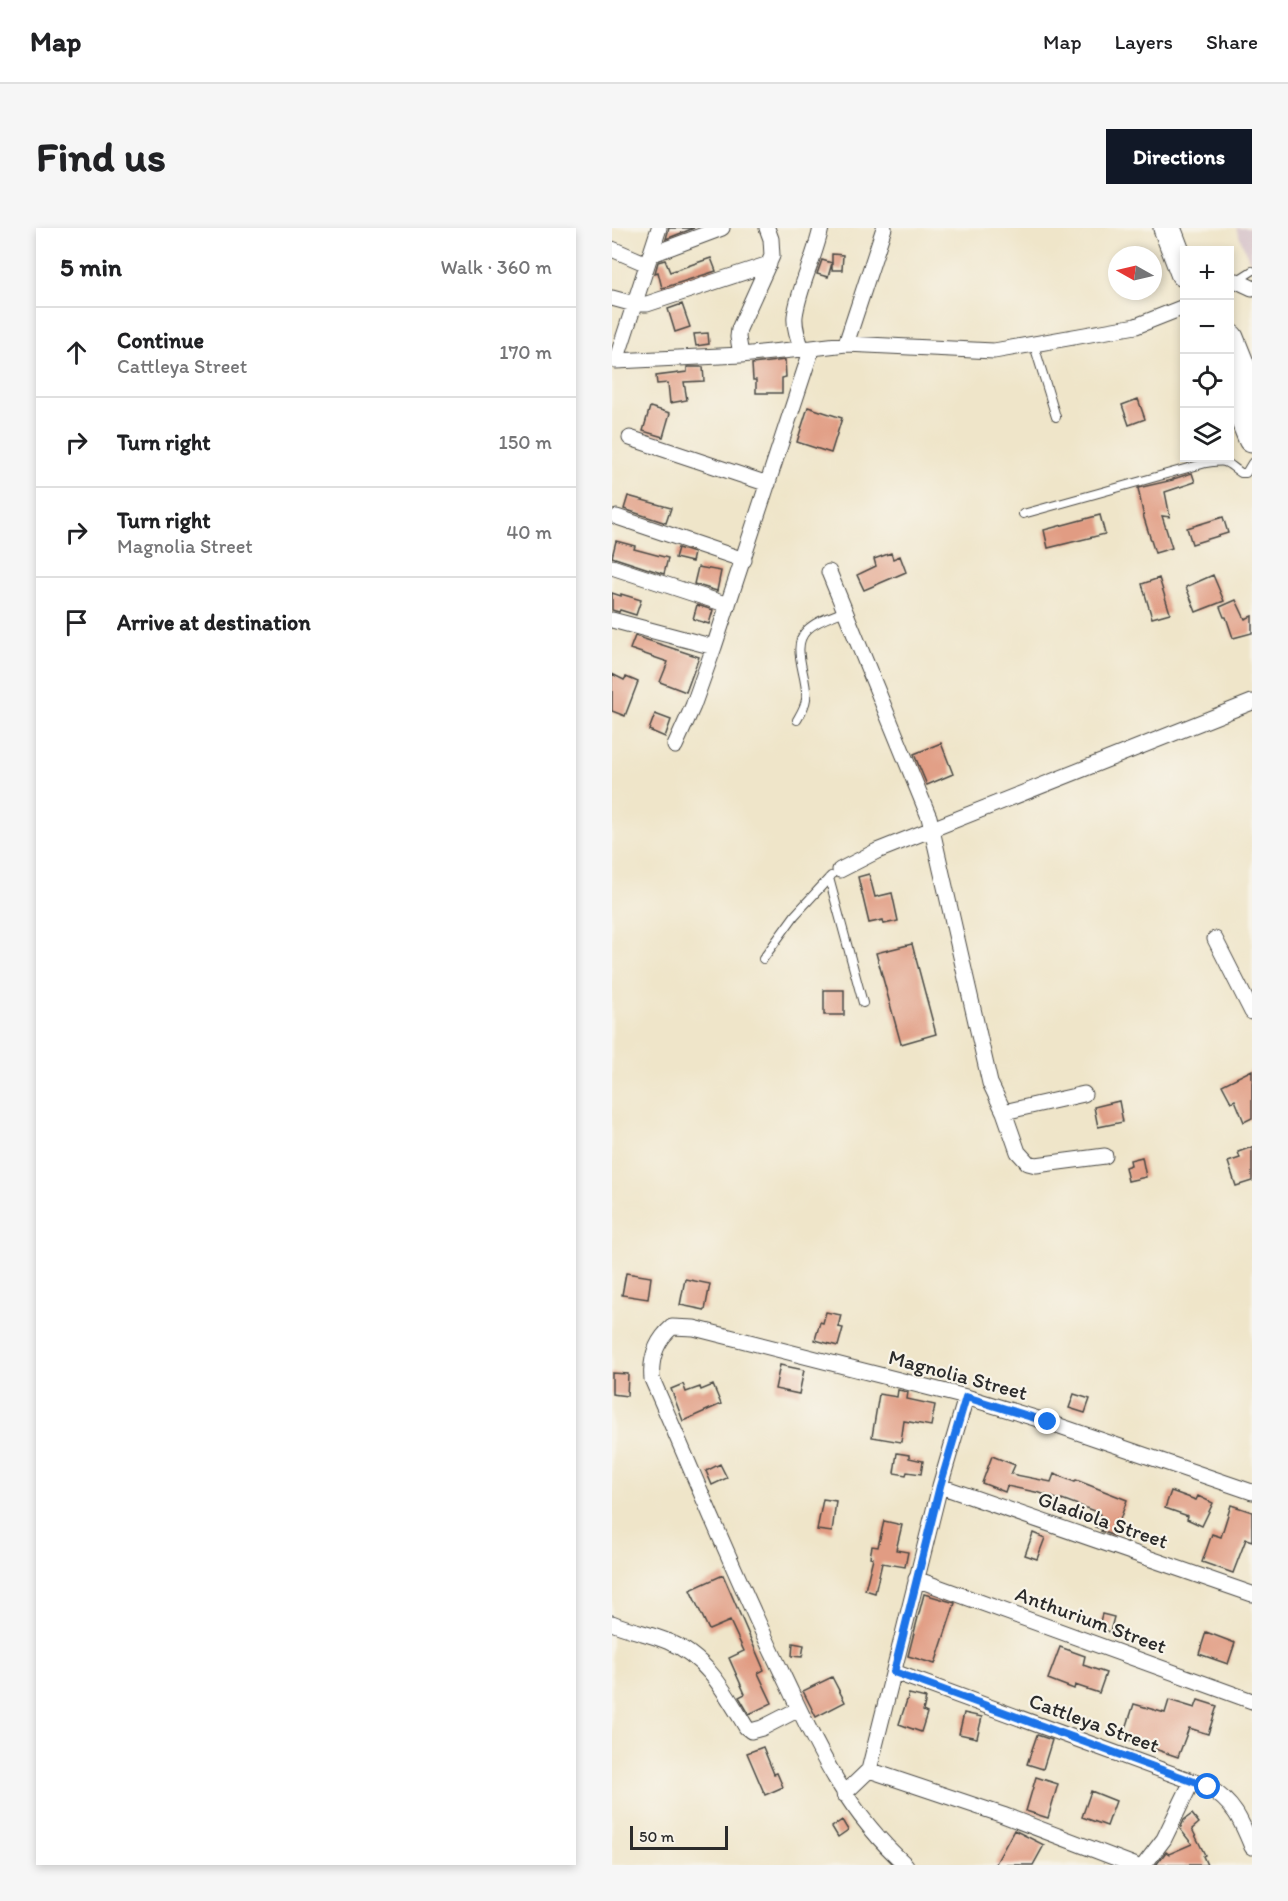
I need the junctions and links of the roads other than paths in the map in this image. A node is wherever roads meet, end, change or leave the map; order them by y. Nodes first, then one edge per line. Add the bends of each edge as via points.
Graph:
1 (659, 228) edge
2 (722, 228) edge
3 (767, 228) edge
4 (821, 228) edge
5 (884, 228) edge
6 (1167, 228) edge
7 (1185, 228) edge
8 (1193, 246) edge
9 (612, 249) edge
10 (648, 260) junction
11 (1180, 260) edge
12 (769, 264) junction
13 (1252, 271) edge
14 (1234, 282) edge
15 (1234, 283) edge
16 (1252, 288) edge
17 (612, 298) edge
18 (634, 304) junction
19 (1180, 309) edge
20 (846, 344) junction
21 (1034, 345) junction
22 (807, 348) junction
23 (1234, 348) edge
24 (741, 355) junction
25 (614, 361) edge
26 (1252, 393) edge
27 (1234, 394) edge
28 (1056, 417) dead end
29 (630, 438) dead end
30 (1252, 439) edge
31 (1252, 463) edge
32 (768, 483) junction
33 (1023, 514) dead end
34 (617, 517) dead end
35 (744, 560) junction
36 (612, 567) edge
37 (829, 572) dead end
38 (728, 605) junction
39 (845, 611) junction
40 (612, 620) edge
41 (714, 647) junction
42 (1252, 702) edge
43 (797, 720) dead end
44 (675, 746) dead end
45 (932, 829) junction
46 (834, 874) junction
47 (1215, 939) dead end
48 (763, 959) dead end
49 (862, 1003) dead end
50 (1252, 1012) edge
51 (1084, 1094) dead end
52 (1004, 1112) junction
53 (1105, 1156) dead end
54 (966, 1397) junction
55 (940, 1486) junction
56 (1252, 1492) edge
57 (916, 1579) junction
58 (1252, 1594) edge
59 (612, 1623) edge
60 (894, 1672) junction
61 (1252, 1701) edge
62 (799, 1709) junction
63 (869, 1770) junction
64 (1192, 1781) junction
65 (844, 1794) junction
66 (1252, 1847) edge
67 (906, 1865) edge
68 (1134, 1865) edge
69 (1144, 1865) edge

1 - 10 street
2 - 10 street
3 - 12 street via 773,248
4 - 22 street via 795,317 797,336
5 - 20 street
6 - 11 highway
7 - 8 highway
9 - 10 street
10 - 18 street
12 - 18 street via 669,298
12 - 24 street via 739,329
13 - 14 lane
15 - 16 street
17 - 18 street
18 - 25 street
19 - 21 street via 1136,326
20 - 21 street via 994,351
20 - 22 street
21 - 28 lane
22 - 24 street
22 - 32 street
23 - 26 highway
24 - 25 street
27 - 30 highway
29 - 32 street
31 - 33 lane via 1246,473 1241,473 1225,462 1206,463
32 - 35 street
34 - 35 street
35 - 38 street
36 - 38 street
37 - 39 street
38 - 41 street
39 - 43 lane via 804,633 800,648 807,691 804,710
39 - 45 street
40 - 41 street
41 - 44 street
42 - 45 street
45 - 46 street
45 - 52 street via 985,1067
46 - 48 lane via 795,915
46 - 49 lane
47 - 50 street
51 - 52 street
52 - 53 street via 1018,1152 1028,1163
54 - 55 street
54 - 56 street, Magnolia Street
54 - 62 street, Magnolia Street via 694,1328 672,1327 654,1351 652,1379 754,1617
55 - 57 street
55 - 58 street, Gladiola Street
57 - 60 street
57 - 61 street, Anthurium Street
59 - 62 street via 685,1650 711,1672 751,1731
60 - 63 street
60 - 64 street, Cattleya Street
62 - 65 street
63 - 65 street
63 - 68 street
64 - 66 street, Cattleya Street via 1223,1797 1244,1826
64 - 69 street via 1164,1839
65 - 67 street

